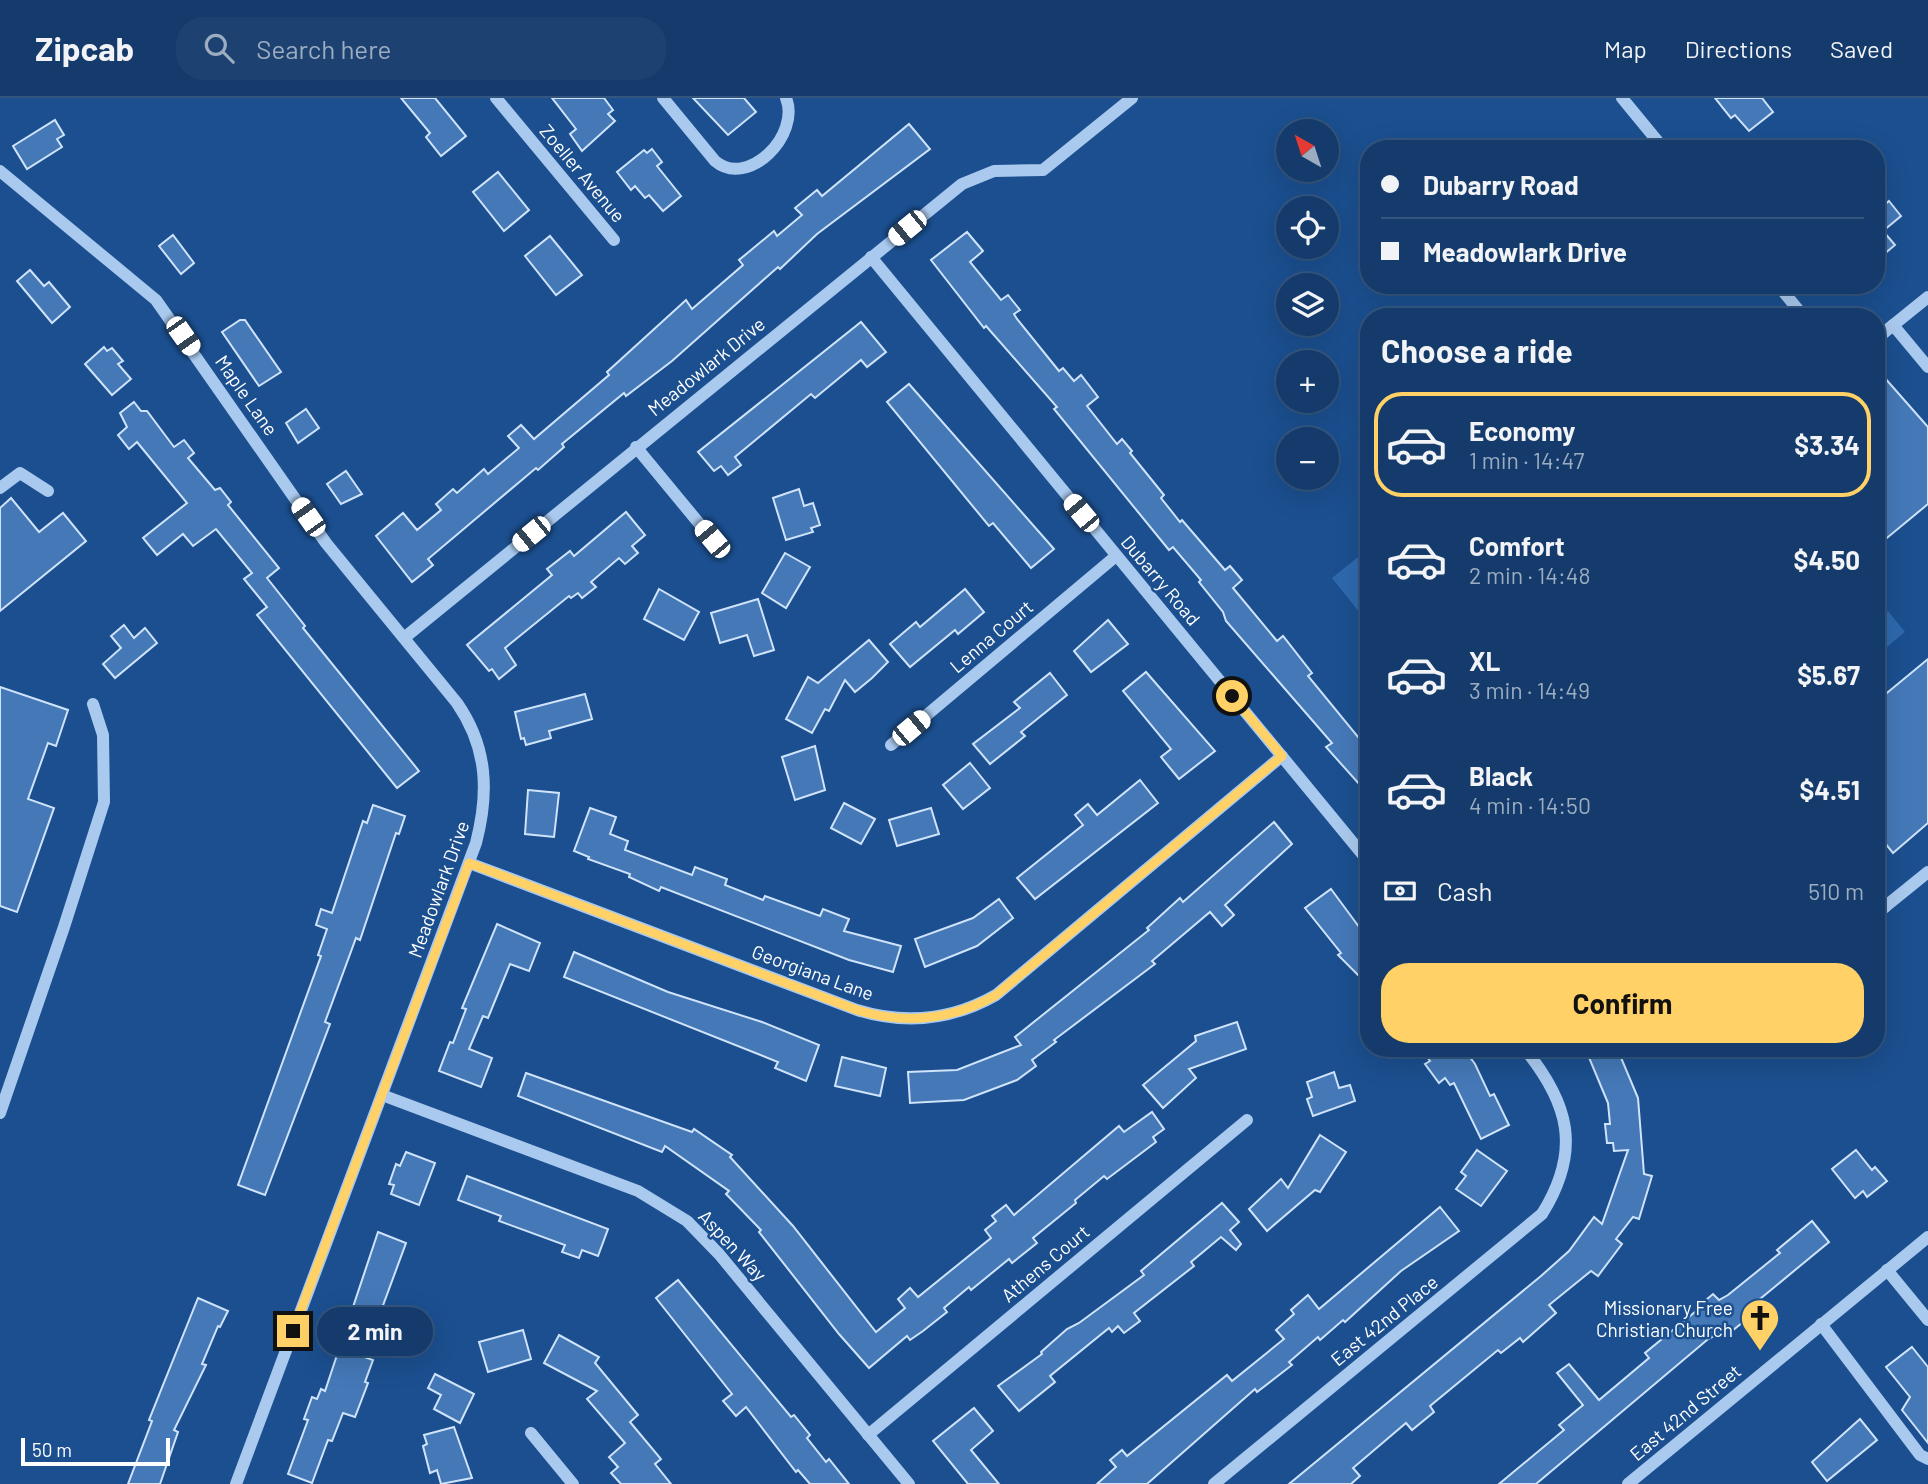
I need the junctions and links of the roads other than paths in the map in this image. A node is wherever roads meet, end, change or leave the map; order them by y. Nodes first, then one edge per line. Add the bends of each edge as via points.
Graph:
1 (496, 98) edge
2 (663, 98) edge
3 (786, 98) edge
4 (1132, 98) edge
5 (1622, 98) edge
6 (1657, 140) edge
7 (0, 171) edge
8 (614, 240) dead end
9 (871, 257) junction
10 (1785, 294) edge
11 (1928, 296) edge
12 (1797, 308) edge
13 (1893, 325) junction
14 (1885, 332) edge
15 (1928, 367) edge
16 (636, 447) junction
17 (0, 488) edge
18 (48, 491) dead end
19 (712, 539) dead end
20 (1116, 556) junction
21 (404, 638) junction
22 (93, 704) dead end
23 (891, 746) dead end
24 (1282, 756) junction
25 (1360, 851) edge
26 (469, 863) junction
27 (1928, 872) edge
28 (1885, 908) edge
29 (1531, 1057) edge
30 (382, 1096) junction
31 (0, 1113) edge
32 (1247, 1120) dead end
33 (1928, 1237) edge
34 (1887, 1270) junction
35 (1928, 1320) edge
36 (1821, 1324) junction
37 (531, 1433) dead end
38 (868, 1435) junction
39 (1928, 1459) edge
40 (236, 1484) edge
41 (573, 1484) edge
42 (909, 1484) edge
43 (1214, 1484) edge
44 (1628, 1484) edge

1 - 8 street, Zoeller Avenue
2 - 3 street via 715,161 737,171 751,166 783,138 790,117
4 - 9 street, Meadowlark Drive via 1043,170 994,171 962,184
5 - 6 street
7 - 21 street, Maple Lane via 162,306 326,543
9 - 16 street, Meadowlark Drive
9 - 20 street, Dubarry Road
10 - 12 street
11 - 13 street
13 - 14 street
13 - 15 street
16 - 19 street
16 - 21 street, Meadowlark Drive
17 - 18 street via 20,473
20 - 23 street, Lenna Court
20 - 24 street, Dubarry Road
21 - 26 street, Meadowlark Drive via 462,710 481,752 484,817
22 - 31 street via 103,735 104,802
24 - 25 street, Dubarry Road
24 - 26 street, Georgiana Lane via 996,995 964,1011 919,1020 883,1018 857,1010
26 - 30 street, Meadowlark Drive
27 - 28 street
29 - 43 street, East 42nd Place via 1553,1087 1567,1137 1562,1173 1536,1221
30 - 38 street, Aspen Way via 638,1191 671,1210 708,1240
30 - 40 street, Meadowlark Drive
32 - 38 street, Athens Court
33 - 34 street, East 42nd Street
34 - 35 street
34 - 36 street, East 42nd Street
36 - 39 street via 1920,1455
36 - 44 street, East 42nd Street
37 - 41 street
38 - 42 street, Aspen Way

